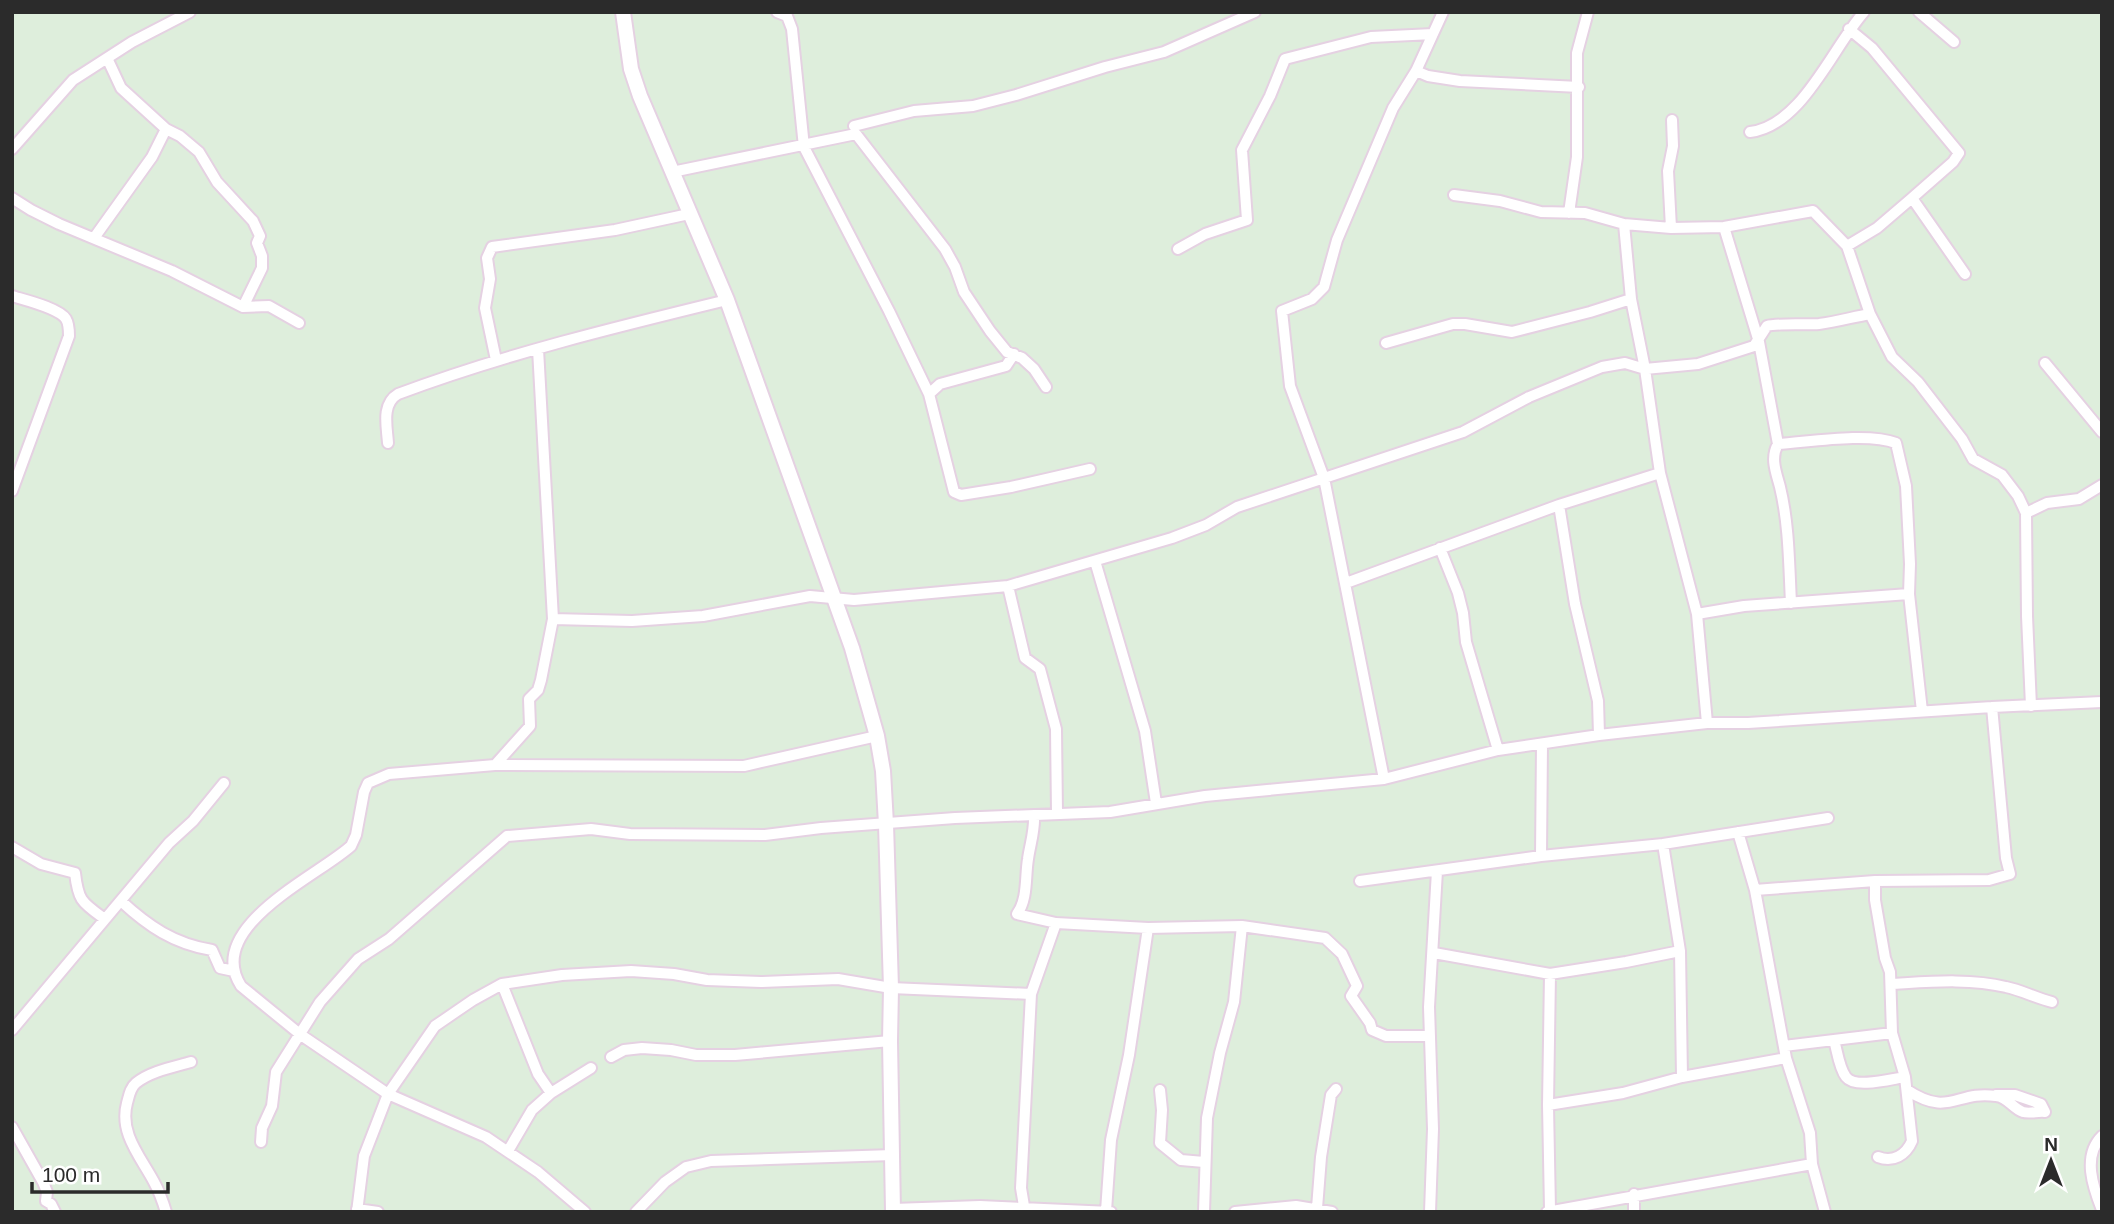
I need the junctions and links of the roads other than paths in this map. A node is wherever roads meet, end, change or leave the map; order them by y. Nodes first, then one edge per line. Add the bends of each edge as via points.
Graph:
1 (190, 12) edge
2 (623, 12) edge
3 (776, 12) edge
4 (1255, 12) edge
5 (1444, 12) edge
6 (1588, 12) edge
7 (1864, 12) edge
8 (1919, 12) edge
9 (1849, 29) junction
10 (1433, 34) junction
11 (1954, 42) dead end
12 (107, 58) junction
13 (1416, 71) junction
14 (1579, 87) junction
15 (1672, 120) dead end
16 (854, 126) dead end
17 (166, 129) junction
18 (1750, 132) dead end
19 (804, 147) junction
20 (12, 149) edge
21 (672, 172) junction
22 (1454, 195) dead end
23 (12, 198) edge
24 (1912, 198) junction
25 (1569, 213) junction
26 (689, 214) junction
27 (1624, 224) junction
28 (1724, 227) junction
29 (1671, 228) junction
30 (94, 238) junction
31 (1847, 246) junction
32 (1178, 249) dead end
33 (1965, 274) dead end
34 (12, 296) edge
35 (1631, 299) junction
36 (727, 300) junction
37 (243, 307) junction
38 (1870, 314) junction
39 (299, 323) dead end
40 (1759, 342) junction
41 (1386, 343) dead end
42 (538, 349) junction
43 (1010, 355) junction
44 (496, 360) junction
45 (2045, 363) dead end
46 (1645, 369) junction
47 (1046, 387) dead end
48 (929, 394) junction
49 (2102, 432) edge
50 (388, 443) dead end
51 (1778, 444) junction
52 (1090, 469) dead end
53 (1660, 472) junction
54 (1324, 478) junction
55 (2102, 485) edge
56 (12, 491) edge
57 (1559, 505) junction
58 (2026, 513) junction
59 (1440, 548) junction
60 (1095, 561) junction
61 (1346, 583) junction
62 (1008, 586) junction
63 (1909, 594) junction
64 (833, 597) junction
65 (1791, 603) junction
66 (1697, 614) junction
67 (553, 619) junction
68 (2102, 702) edge
69 (2031, 706) junction
70 (1992, 707) junction
71 (1922, 711) junction
72 (1707, 723) junction
73 (1600, 735) junction
74 (877, 736) junction
75 (1542, 744) junction
76 (1498, 750) junction
77 (495, 765) junction
78 (1384, 779) junction
79 (224, 783) dead end
80 (1156, 803) junction
81 (1057, 814) junction
82 (1034, 815) junction
83 (1828, 818) dead end
84 (886, 824) junction
85 (1738, 832) junction
86 (1662, 844) junction
87 (12, 847) edge
88 (1541, 856) junction
89 (1437, 871) junction
90 (1360, 881) dead end
91 (1875, 881) junction
92 (1755, 890) junction
93 (121, 901) junction
94 (102, 917) dead end
95 (1056, 923) junction
96 (1242, 926) junction
97 (1148, 928) junction
98 (1680, 951) junction
99 (1434, 953) junction
100 (234, 971) junction
101 (1550, 974) junction
102 (502, 984) junction
103 (1891, 984) junction
104 (891, 988) junction
105 (1031, 994) junction
106 (2052, 1002) dead end
107 (12, 1030) edge
108 (1892, 1033) junction
109 (301, 1035) junction
110 (1430, 1036) junction
111 (1834, 1040) junction
112 (890, 1041) junction
113 (1784, 1045) junction
114 (611, 1057) dead end
115 (1786, 1058) junction
116 (191, 1062) dead end
117 (590, 1068) dead end
118 (1682, 1077) junction
119 (1905, 1077) junction
120 (1336, 1089) dead end
121 (1160, 1090) dead end
122 (1907, 1090) junction
123 (551, 1093) junction
124 (388, 1094) junction
125 (1996, 1096) dead end
126 (1548, 1105) junction
127 (12, 1127) edge
128 (2102, 1136) edge
129 (261, 1142) dead end
130 (508, 1151) junction
131 (893, 1155) junction
132 (1878, 1157) dead end
133 (1204, 1163) junction
134 (1812, 1164) junction
135 (1634, 1194) junction
136 (1317, 1208) junction
137 (357, 1210) edge
138 (893, 1210) edge
139 (1025, 1210) edge
140 (2102, 1210) edge
141 (1109, 1211) edge
142 (1549, 1211) edge
143 (55, 1212) edge
144 (166, 1212) edge
145 (379, 1212) edge
146 (584, 1212) edge
147 (636, 1212) edge
148 (1204, 1212) edge
149 (1235, 1212) edge
150 (1332, 1212) edge
151 (1430, 1212) edge
152 (1634, 1212) edge
153 (1825, 1212) edge

1 - 12 street
2 - 21 street via 631,69
3 - 19 street via 787,16 792,29
4 - 16 street via 1164,52 1016,95
5 - 10 street
6 - 14 street via 1577,52
7 - 9 street
8 - 11 street
9 - 18 street via 1809,92 1761,131
9 - 24 street via 1872,48 1959,153
10 - 13 street
10 - 32 street via 1371,37 1286,60 1242,150 1247,220
12 - 17 street via 121,88
12 - 20 street via 73,80
13 - 14 street via 1460,81
13 - 54 street via 1393,108 1355,195 1324,288 1312,299 1282,311 1290,386
14 - 25 street via 1577,157
15 - 29 street via 1668,170
17 - 30 street via 152,157
17 - 37 street via 199,152 217,182 259,232 261,268
19 - 21 street
19 - 43 street via 856,134 945,249 964,292
19 - 48 street
21 - 26 street
22 - 25 street
23 - 30 street
24 - 31 street
24 - 33 street
25 - 27 street
26 - 36 street
26 - 44 street via 603,232 492,247 487,258 490,279 485,308
27 - 29 street
27 - 35 street
28 - 29 street
28 - 31 street via 1813,211
28 - 40 street
30 - 37 street
31 - 38 street
34 - 56 street via 59,312 69,326
35 - 41 street via 1512,332 1453,324
35 - 46 street
36 - 42 street
36 - 64 street
37 - 39 street via 269,306
38 - 40 street via 1822,324 1770,324
38 - 58 street via 1892,357 1918,382 1973,459 2002,475
40 - 46 street via 1698,364
40 - 51 street
42 - 44 street
42 - 67 street
43 - 47 street via 1022,358
43 - 48 street via 1006,366 940,384
44 - 50 street via 393,397 386,414
45 - 49 street
46 - 53 street
46 - 54 street via 1625,363 1583,374 1462,432
48 - 52 street via 957,494 1011,488
51 - 63 street via 1851,439 1896,443 1906,486
51 - 65 street via 1774,460 1785,509
53 - 57 street
53 - 66 street
54 - 60 street via 1237,507 1172,538
54 - 61 street
55 - 58 street via 2079,499 2047,503
57 - 59 street
57 - 73 street via 1575,604 1598,701
58 - 69 street
59 - 61 street
59 - 76 street via 1458,593 1466,642
60 - 62 street
60 - 80 street via 1145,731
61 - 78 street
62 - 64 street via 854,600
62 - 81 street via 1026,658 1040,669 1056,729
63 - 65 street
63 - 71 street
64 - 67 street via 810,596 703,616 632,621
64 - 74 street
65 - 66 street
66 - 72 street
67 - 77 street via 541,680 529,699 530,726
68 - 69 street
69 - 70 street
70 - 71 street
70 - 91 street via 2011,874 1989,880
71 - 72 street
72 - 73 street
73 - 75 street
74 - 77 street via 744,766
74 - 84 street
75 - 76 street
75 - 88 street
76 - 78 street
77 - 100 street via 389,774 368,783 351,846 254,919 234,952
78 - 80 street
79 - 93 street
80 - 81 street via 1110,812
81 - 82 street
82 - 84 street
82 - 95 street via 1025,889 1017,914
83 - 85 street
84 - 104 street
84 - 109 street via 730,837 591,829 507,836 389,939 358,958 320,1002
85 - 86 street
85 - 92 street
86 - 88 street
86 - 98 street
87 - 94 street via 41,864 75,873 82,902
88 - 89 street
89 - 90 street
89 - 99 street
91 - 92 street
91 - 103 street
92 - 113 street
93 - 100 street via 145,923 193,947 212,950 220,968
93 - 107 street
95 - 97 street
95 - 105 street
96 - 97 street
96 - 110 street via 1325,938 1342,954 1354,976 1357,986 1351,996 1372,1030 1386,1036
96 - 133 street via 1234,1002 1206,1118
97 - 141 street via 1111,1140
98 - 101 street
98 - 118 street
99 - 101 street
99 - 110 street
100 - 109 street via 241,986
101 - 126 street
102 - 104 street via 631,971 707,980 838,979
102 - 123 street via 538,1074
102 - 124 street via 435,1026
103 - 106 street via 1967,982 2007,987
103 - 108 street
104 - 105 street
104 - 112 street
105 - 139 street via 1021,1188
108 - 111 street
108 - 119 street
109 - 124 street
109 - 129 street via 276,1072
110 - 151 street
111 - 113 street
111 - 119 street via 1849,1080 1861,1083
112 - 114 street via 734,1055 642,1048
112 - 131 street
113 - 115 street
115 - 118 street
115 - 134 street via 1810,1133
116 - 144 street via 135,1084 125,1110 129,1138 159,1190
117 - 123 street
118 - 126 street via 1623,1093
119 - 122 street
120 - 136 street via 1331,1095 1321,1157
121 - 133 street via 1160,1143 1181,1160
122 - 125 street via 1923,1101 1945,1105 1970,1097
122 - 132 street via 1912,1141 1908,1150 1894,1159
123 - 130 street via 528,1116
124 - 130 street
124 - 137 street via 364,1156
126 - 142 street
127 - 143 street
128 - 140 street via 2091,1151 2095,1192
130 - 146 street
131 - 138 street
131 - 147 street via 711,1161 686,1167
133 - 148 street
134 - 135 street
134 - 153 street
135 - 142 street
135 - 152 street
136 - 149 street
136 - 150 street
137 - 145 street
138 - 139 street via 980,1206
139 - 141 street

